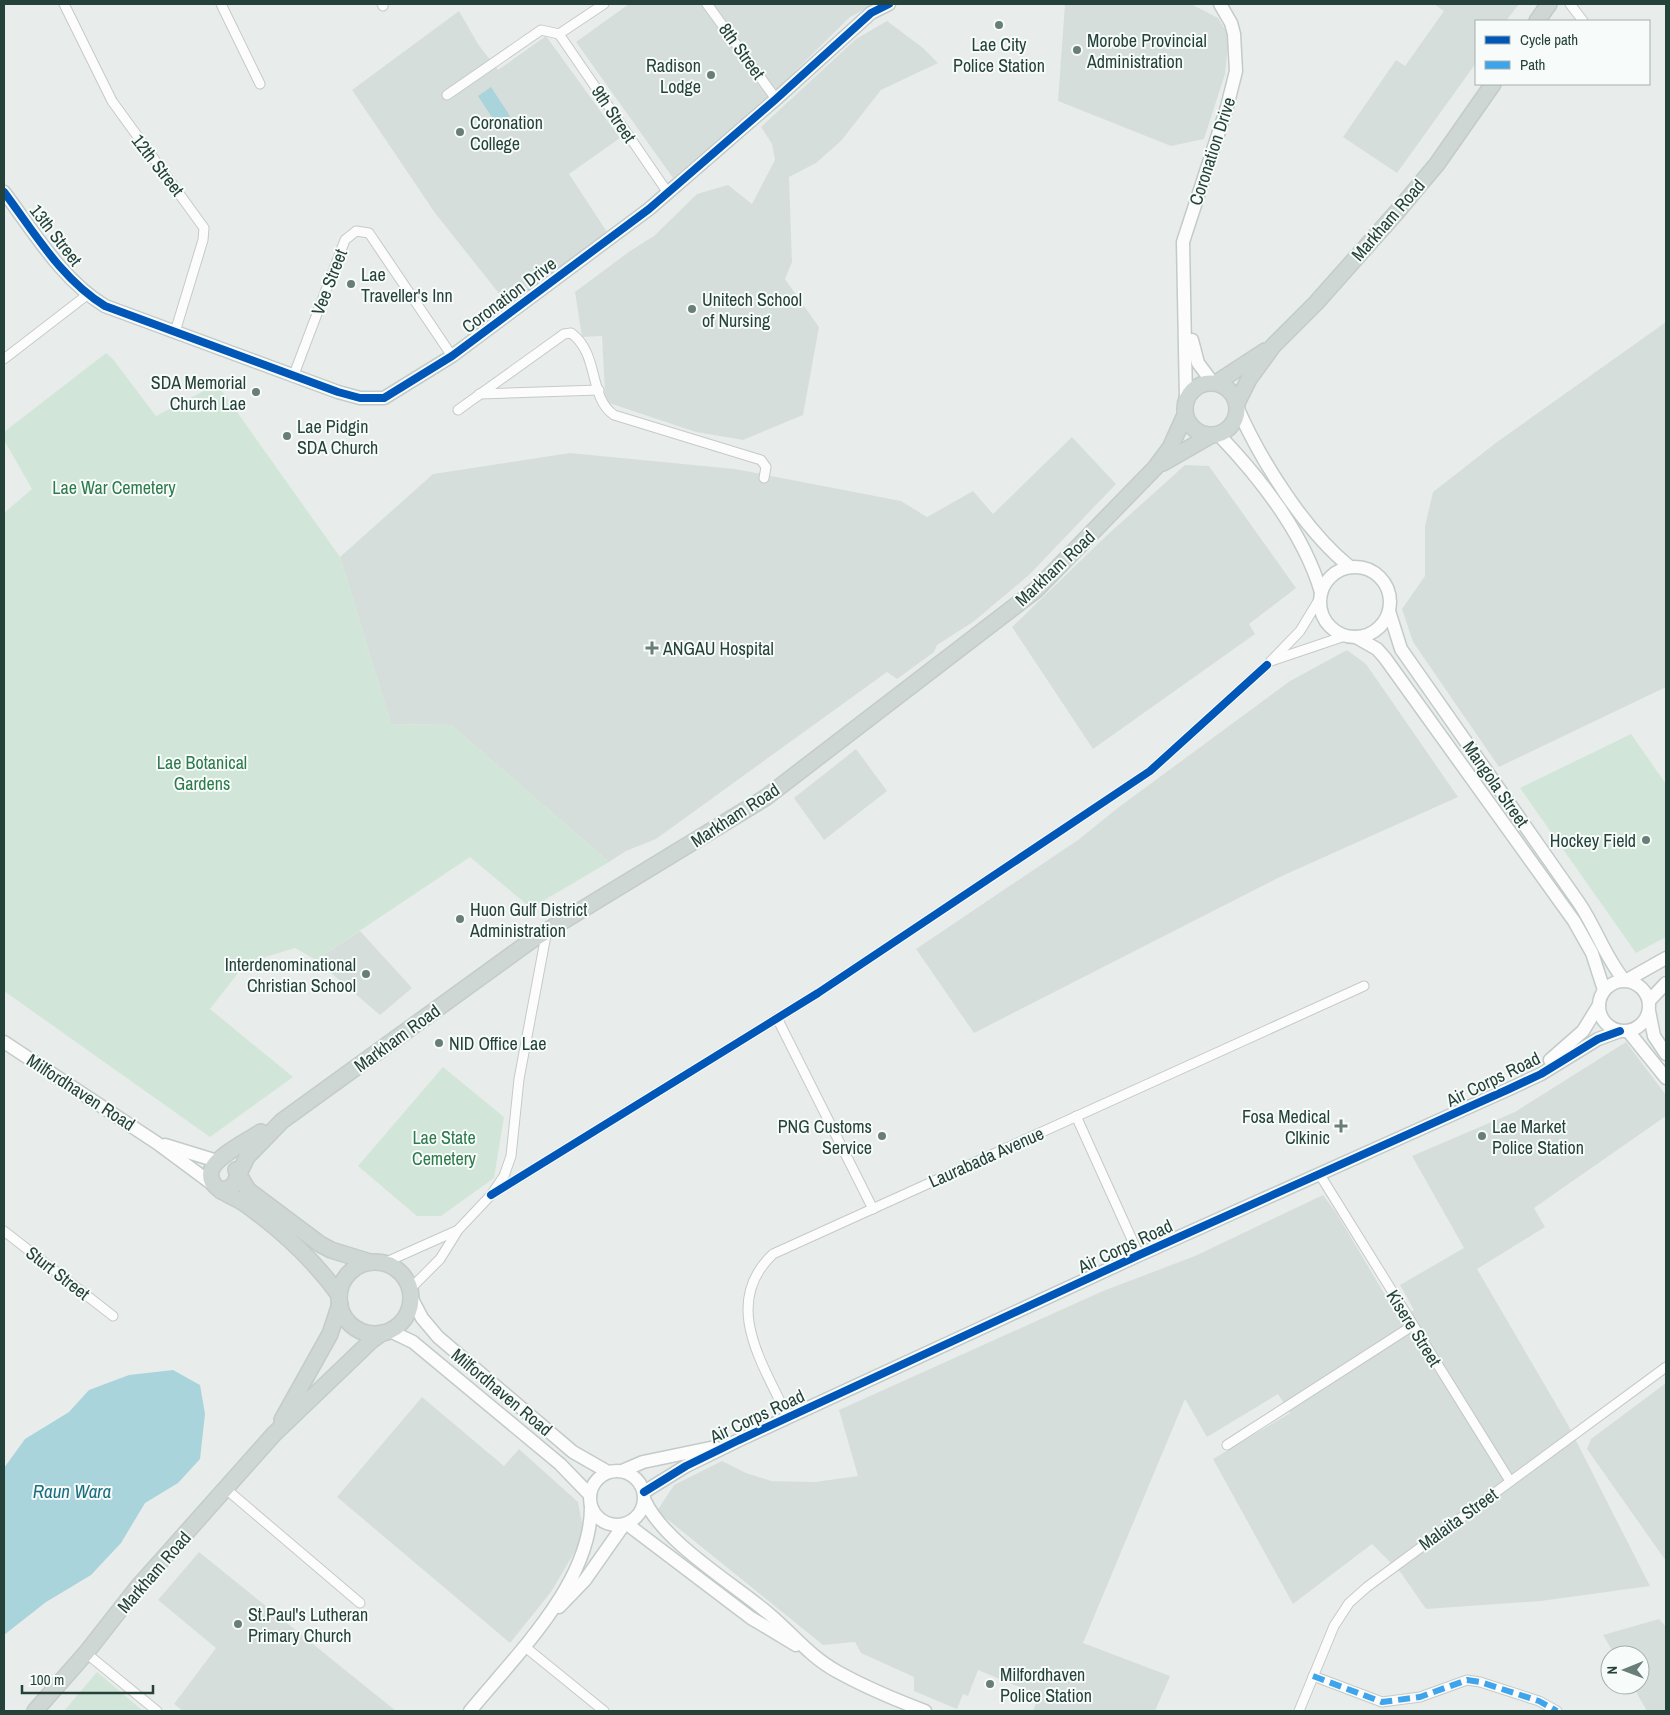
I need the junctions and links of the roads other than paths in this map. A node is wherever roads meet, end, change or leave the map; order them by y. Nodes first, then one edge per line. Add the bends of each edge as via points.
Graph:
1 (64, 4) edge
2 (221, 4) edge
3 (604, 4) edge
4 (707, 4) edge
5 (889, 4) edge
6 (1220, 4) edge
7 (1550, 4) edge
8 (1570, 4) edge
9 (869, 8) edge
10 (1538, 20) edge
11 (1581, 20) edge
12 (559, 34) junction
13 (260, 84) dead end
14 (1491, 85) edge
15 (447, 94) dead end
16 (776, 99) junction
17 (4, 192) edge
18 (668, 193) junction
19 (86, 295) junction
20 (1185, 301) junction
21 (175, 332) junction
22 (1273, 346) junction
23 (452, 356) junction
24 (4, 359) edge
25 (293, 376) junction
26 (1214, 383) junction
27 (599, 390) junction
28 (479, 394) junction
29 (1237, 406) junction
30 (1186, 407) junction
31 (458, 410) dead end
32 (1215, 435) junction
33 (1155, 468) junction
34 (764, 478) dead end
35 (1350, 567) junction
36 (1321, 595) junction
37 (1389, 611) junction
38 (1350, 636) junction
39 (1266, 665) dead end
40 (547, 930) junction
41 (1666, 958) edge
42 (1626, 980) junction
43 (1666, 983) edge
44 (1364, 986) dead end
45 (1604, 990) junction
46 (1599, 1005) junction
47 (1649, 1006) junction
48 (777, 1018) junction
49 (1624, 1031) junction
50 (4, 1042) edge
51 (1666, 1054) edge
52 (1666, 1078) edge
53 (1518, 1085) junction
54 (1076, 1116) junction
55 (282, 1121) junction
56 (157, 1142) junction
57 (217, 1161) junction
58 (1320, 1174) junction
59 (238, 1175) junction
60 (218, 1189) junction
61 (491, 1195) junction
62 (873, 1209) junction
63 (458, 1230) junction
64 (4, 1231) edge
65 (1139, 1255) junction
66 (377, 1262) junction
67 (410, 1293) junction
68 (340, 1299) junction
69 (113, 1316) dead end
70 (1412, 1326) junction
71 (386, 1332) junction
72 (1666, 1367) edge
73 (788, 1418) junction
74 (274, 1434) junction
75 (739, 1440) junction
76 (1227, 1446) dead end
77 (622, 1471) junction
78 (608, 1472) junction
79 (1510, 1481) junction
80 (226, 1489) junction
81 (644, 1496) junction
82 (591, 1501) junction
83 (625, 1525) junction
84 (360, 1603) dead end
85 (543, 1620) junction
86 (524, 1646) junction
87 (805, 1649) junction
88 (86, 1653) junction
89 (1313, 1676) junction
90 (917, 1710) edge
91 (35, 1711) edge
92 (157, 1711) edge
93 (470, 1711) edge
94 (604, 1711) edge
95 (1299, 1711) edge
96 (1556, 1711) edge

1 - 21 street, 12th Street via 112,101 204,228
2 - 13 street
3 - 12 street
4 - 16 street, 8th Street
5 - 9 street, Coronation Drive
6 - 20 street, Coronation Drive via 1234,34 1236,71 1183,242
7 - 10 main road
8 - 11 street
9 - 16 street, Coronation Drive
12 - 15 street via 541,30
12 - 18 street, 9th Street
14 - 22 main road, Markham Road via 1437,164 1316,303
16 - 18 street, Coronation Drive
17 - 19 street, 13th Street
18 - 23 street, Coronation Drive
19 - 21 street, Coronation Drive via 105,306
19 - 24 street
20 - 26 street, Coronation Drive via 1196,358
20 - 30 street, Coronation Drive
21 - 25 street, Coronation Drive
22 - 26 main road, Markham Road
22 - 29 main road, Markham Road via 1249,379
23 - 25 street, Coronation Drive via 384,398 360,398
23 - 25 street, Vee Street via 369,233 356,231 345,240
26 - 29 main road via 1229,390
26 - 30 main road via 1197,387
27 - 28 street
27 - 28 street via 588,353 581,340 571,333 564,334
27 - 34 street via 605,409 614,415 761,460 766,466
28 - 31 street
29 - 32 main road via 1234,422
29 - 35 street via 1260,455 1330,551
30 - 32 main road via 1192,427 1197,432
30 - 33 main road, Markham Road via 1170,448
32 - 33 main road, Markham Road
32 - 36 street via 1253,474 1295,533 1312,563
33 - 40 main road, Markham Road via 1036,590 765,798
35 - 36 street via 1332,575
35 - 37 street via 1366,568 1382,579 1390,597
36 - 38 street via 1324,617 1329,625
36 - 38 street via 1304,626 1270,662
37 - 38 street via 1380,626 1365,636
37 - 42 street, Mangola Street via 1401,649 1579,903 1611,962
38 - 45 street, Mangola Street via 1385,658 1574,921 1592,953
39 - 48 street via 1150,771
40 - 55 main road, Markham Road
40 - 61 street via 519,1079 511,1156 504,1176
41 - 42 street
42 - 45 street
42 - 47 street via 1639,985
43 - 47 street
44 - 54 street, Laurabada Avenue
45 - 46 street
46 - 49 street via 1599,1012 1607,1024
46 - 53 street, Air Corps Road via 1573,1042
47 - 49 street via 1642,1024
47 - 51 street via 1654,1036
48 - 61 street
48 - 62 street
49 - 52 street
49 - 53 street, Air Corps Road via 1593,1042
50 - 56 street, Milfordhaven Road
53 - 58 street, Air Corps Road
54 - 62 street, Laurabada Avenue
54 - 65 street
55 - 57 main road, Markham Road
55 - 59 main road, Markham Road via 255,1147
56 - 57 street, Milfordhaven Road
56 - 60 street, Milfordhaven Road
57 - 59 main road, Milfordhaven Road via 230,1165
57 - 60 main road via 210,1174
58 - 65 street, Air Corps Road
58 - 70 street, Kisere Street
59 - 60 main road, Markham Road via 232,1186
59 - 66 main road, Milfordhaven Road via 248,1190 320,1244 330,1250
60 - 68 main road, Milfordhaven Road via 243,1202 290,1240 330,1282
61 - 63 street
62 - 73 street, Laurabada Avenue via 773,1254 755,1277 747,1299 747,1322
63 - 66 street
63 - 67 street via 440,1259
64 - 69 street, Sturt Street
65 - 73 street, Air Corps Road
66 - 67 main road via 401,1273
66 - 68 main road via 358,1266 349,1273 342,1283
67 - 71 main road via 406,1315
67 - 78 street, Milfordhaven Road via 422,1318 438,1337 572,1452
68 - 71 main road via 344,1315 355,1327 371,1333
68 - 74 main road, Markham Road via 330,1334
70 - 76 street
70 - 79 street, Kisere Street
71 - 74 main road, Markham Road via 370,1341
71 - 82 street, Milfordhaven Road via 413,1342 560,1464
72 - 79 street, Malaita Street
73 - 75 street, Air Corps Road
74 - 80 main road, Markham Road
75 - 77 street, Air Corps Road via 643,1462
75 - 81 street, Air Corps Road via 686,1466
77 - 78 street
77 - 81 street via 640,1482
78 - 82 street via 596,1481
79 - 89 street, Malaita Street via 1348,1603 1334,1626
80 - 84 street
80 - 88 main road, Markham Road via 138,1588
81 - 83 street via 638,1517
81 - 87 street via 650,1513 664,1530 772,1617
82 - 83 street via 599,1519 606,1524
82 - 85 street via 590,1535 584,1553
83 - 85 street via 576,1591
83 - 87 street via 751,1618
85 - 86 street
86 - 93 street
86 - 94 street
87 - 90 street via 837,1672
88 - 91 main road, Markham Road
88 - 92 street
89 - 95 street, Malaita Street
89 - 96 street via 1382,1702 1420,1697 1467,1680 1539,1701

